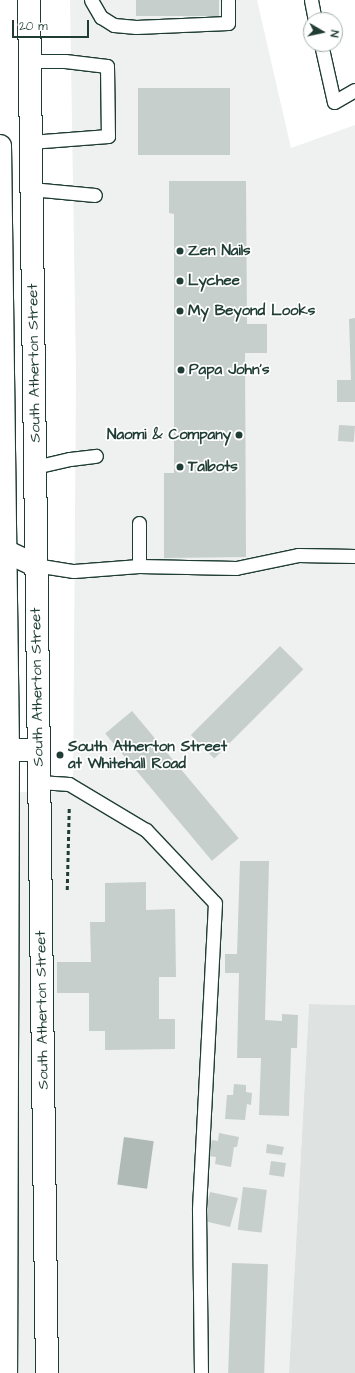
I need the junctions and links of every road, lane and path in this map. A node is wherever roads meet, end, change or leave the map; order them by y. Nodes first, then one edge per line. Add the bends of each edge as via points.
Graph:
1 (29, 0) edge
2 (91, 0) edge
3 (228, 0) edge
4 (311, 0) edge
5 (313, 12) edge
6 (323, 52) edge
7 (30, 61) junction
8 (355, 90) edge
9 (30, 142) junction
10 (0, 146) edge
11 (31, 189) junction
12 (95, 196) dead end
13 (0, 209) edge
14 (96, 456) dead end
15 (35, 467) junction
16 (139, 523) dead end
17 (3, 548) edge
18 (355, 556) edge
19 (35, 565) junction
20 (140, 566) junction
21 (4, 750) edge
22 (38, 750) junction
23 (39, 782) junction
24 (69, 784) junction
25 (67, 894) dead end
26 (4, 980) edge
27 (3, 1192) edge
28 (6, 1373) edge
29 (47, 1373) edge
30 (201, 1373) edge

1 - 7 main road, South Atherton Street
2 - 3 lane via 101,17 114,25 136,27 228,23
4 - 5 lane
6 - 8 lane via 334,102
7 - 9 main road, South Atherton Street
7 - 9 lane via 65,61 107,66 108,136
9 - 11 main road, South Atherton Street
10 - 13 main road, South Atherton Street
11 - 12 lane
11 - 15 main road, South Atherton Street
13 - 17 main road, South Atherton Street
14 - 15 lane
15 - 19 main road, South Atherton Street
16 - 20 lane
17 - 19 main road
17 - 21 main road, South Atherton Street
18 - 20 lane via 298,555 236,568
19 - 20 lane via 74,571
19 - 22 main road, South Atherton Street
21 - 22 main road
21 - 26 main road, South Atherton Street
22 - 23 main road, South Atherton Street
23 - 24 lane
23 - 29 main road, South Atherton Street
24 - 25 path
24 - 30 lane via 146,830 215,903 199,1210
26 - 27 main road, South Atherton Street
27 - 28 main road, South Atherton Street

